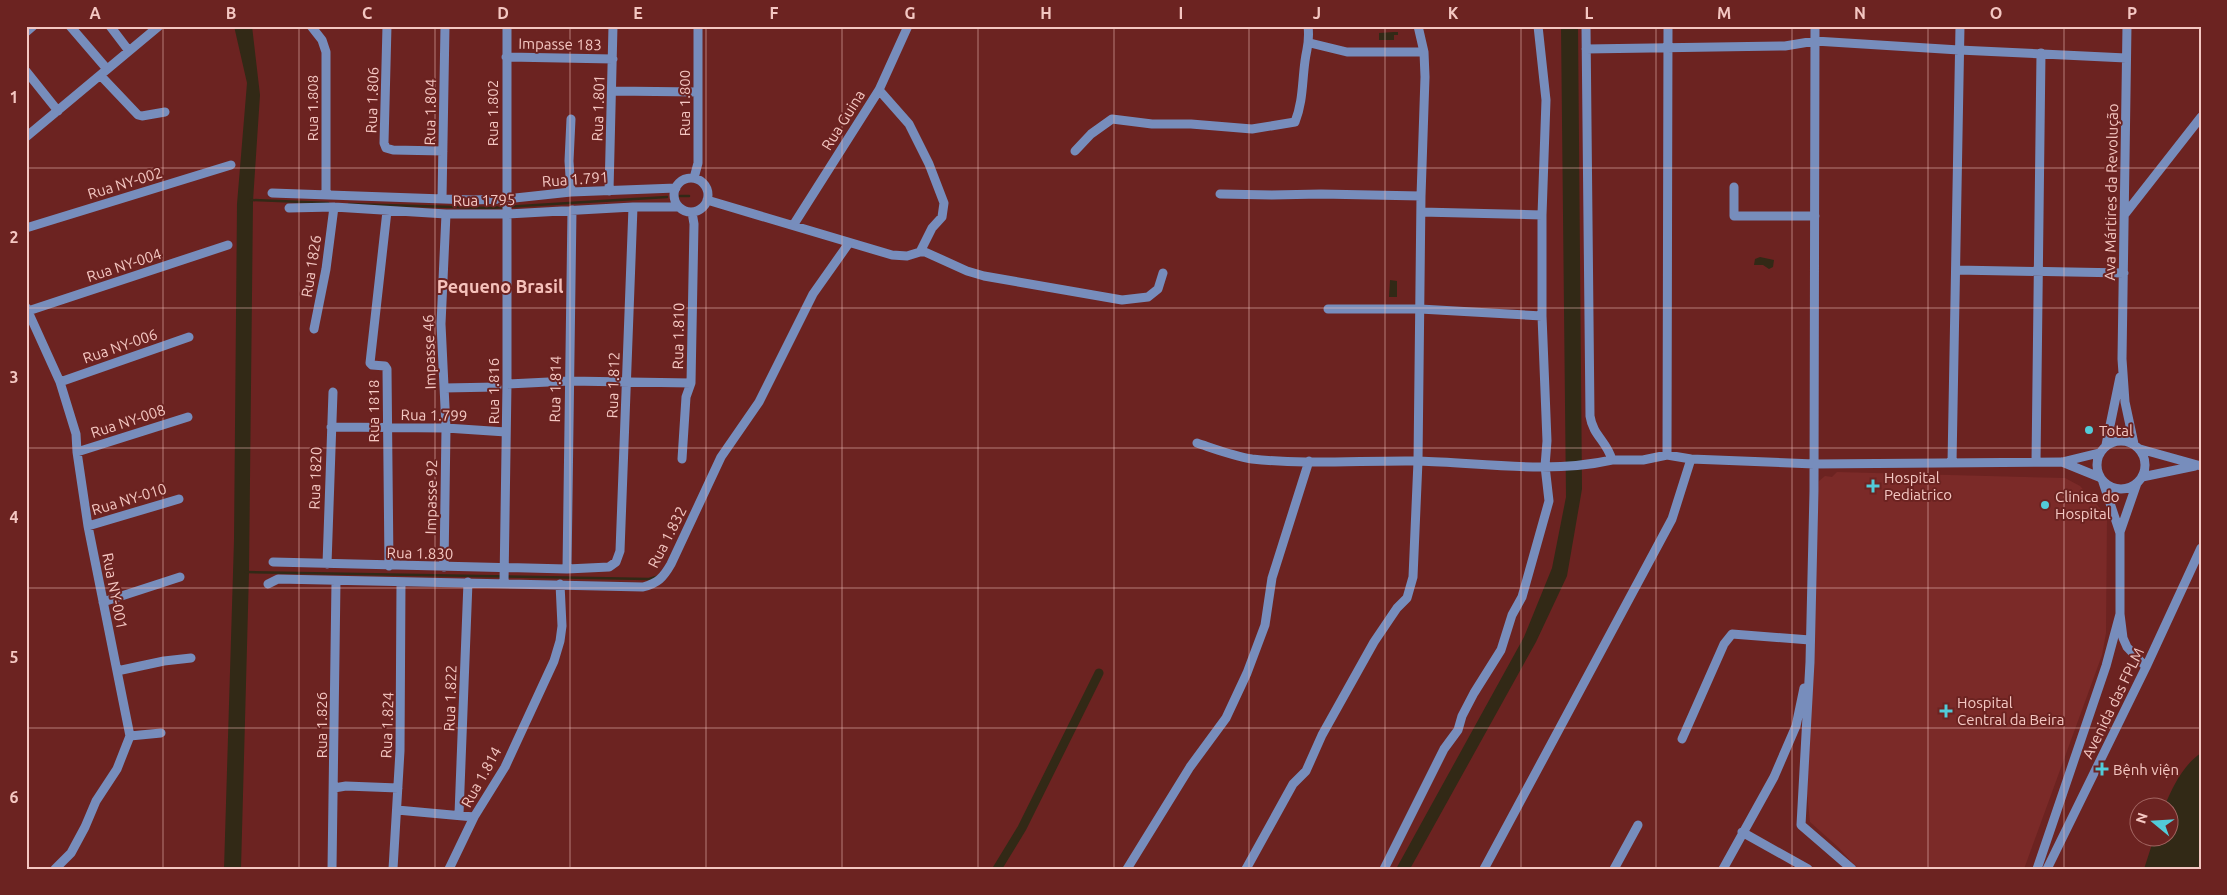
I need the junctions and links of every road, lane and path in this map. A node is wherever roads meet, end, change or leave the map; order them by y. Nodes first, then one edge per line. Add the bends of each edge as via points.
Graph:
1 (33, 26) edge
2 (70, 26) edge
3 (110, 26) edge
4 (160, 26) edge
5 (311, 26) edge
6 (387, 26) edge
7 (445, 26) edge
8 (507, 26) edge
9 (613, 26) edge
10 (698, 26) edge
11 (908, 26) edge
12 (1308, 26) edge
13 (1418, 26) edge
14 (1538, 26) edge
15 (1586, 26) edge
16 (1668, 26) edge
17 (1815, 26) edge
18 (1960, 26) edge
19 (2127, 26) edge
20 (26, 32) edge
21 (1815, 40) junction
22 (1310, 43) junction
23 (1668, 48) junction
24 (1586, 49) junction
25 (1959, 50) junction
26 (129, 51) junction
27 (1424, 52) junction
28 (2041, 53) junction
29 (506, 57) junction
30 (2126, 58) junction
31 (613, 59) junction
32 (26, 71) edge
33 (104, 72) junction
34 (613, 90) junction
35 (878, 90) junction
36 (698, 92) junction
37 (58, 111) junction
38 (165, 112) dead end
39 (2201, 117) edge
40 (570, 119) dead end
41 (26, 137) edge
42 (443, 151) junction
43 (1074, 151) dead end
44 (231, 165) dead end
45 (694, 178) junction
46 (1734, 187) dead end
47 (676, 188) junction
48 (609, 190) junction
49 (571, 192) junction
50 (272, 193) dead end
51 (326, 194) junction
52 (1220, 194) dead end
53 (1421, 196) junction
54 (442, 199) junction
55 (506, 199) junction
56 (708, 200) junction
57 (334, 207) junction
58 (633, 207) junction
59 (679, 207) junction
60 (289, 208) dead end
61 (572, 210) junction
62 (387, 211) junction
63 (692, 212) junction
64 (1421, 212) junction
65 (446, 214) junction
66 (507, 214) junction
67 (2125, 214) junction
68 (1542, 215) junction
69 (1815, 216) junction
70 (794, 224) junction
71 (26, 228) edge
72 (849, 243) junction
73 (228, 244) dead end
74 (920, 252) junction
75 (1956, 270) junction
76 (2039, 272) junction
77 (1164, 273) dead end
78 (2124, 273) junction
79 (27, 309) edge
80 (1328, 309) dead end
81 (1420, 309) junction
82 (1542, 316) junction
83 (314, 329) dead end
84 (189, 337) dead end
85 (2122, 359) junction
86 (569, 381) junction
87 (60, 382) junction
88 (627, 382) junction
89 (692, 383) junction
90 (507, 384) junction
91 (497, 387) dead end
92 (444, 388) junction
93 (333, 392) dead end
94 (188, 417) dead end
95 (331, 427) junction
96 (387, 428) junction
97 (446, 428) junction
98 (506, 432) junction
99 (1197, 443) dead end
100 (2106, 445) junction
101 (2137, 447) junction
102 (77, 452) junction
103 (2099, 453) junction
104 (1666, 455) junction
105 (682, 459) dead end
106 (1691, 459) junction
107 (1612, 460) junction
108 (1309, 461) junction
109 (1418, 461) junction
110 (2036, 462) junction
111 (2062, 462) junction
112 (1952, 463) junction
113 (1814, 464) junction
114 (1545, 466) junction
115 (2199, 466) edge
116 (2101, 479) junction
117 (2139, 480) junction
118 (179, 498) dead end
119 (88, 526) junction
120 (2120, 533) junction
121 (2201, 548) edge
122 (273, 562) dead end
123 (616, 562) joint
124 (327, 564) junction
125 (389, 566) junction
126 (444, 567) junction
127 (504, 568) junction
128 (567, 569) junction
129 (180, 577) dead end
130 (336, 581) junction
131 (400, 582) junction
132 (468, 582) junction
133 (504, 583) junction
134 (268, 584) dead end
135 (560, 584) junction
136 (102, 602) junction
137 (2120, 614) junction
138 (1810, 640) junction
139 (191, 658) dead end
140 (1810, 662) junction
141 (2146, 667) junction
142 (117, 671) junction
143 (161, 733) dead end
144 (130, 736) junction
145 (1682, 739) dead end
146 (334, 788) junction
147 (398, 788) junction
148 (397, 810) junction
149 (459, 814) junction
150 (474, 818) junction
151 (1638, 825) dead end
152 (1742, 832) junction
153 (55, 869) edge
154 (332, 869) edge
155 (393, 869) edge
156 (449, 869) edge
157 (1128, 869) edge
158 (1246, 869) edge
159 (1384, 869) edge
160 (1484, 869) edge
161 (1614, 869) edge
162 (1723, 869) edge
163 (1808, 869) edge
164 (1852, 869) edge
165 (2037, 869) edge
166 (2047, 869) edge

1 - 20 street
2 - 33 street
3 - 26 street
4 - 26 street
5 - 51 street, Rua 1.808 via 322,40 326,52
6 - 42 street, Rua 1.806 via 386,148
7 - 42 street, Rua 1.804
8 - 29 street, Rua 1.802
9 - 31 street, Rua 1.801
10 - 36 street, Rua 1.800
11 - 35 street, Rua Guina
12 - 22 street
13 - 27 street
14 - 68 street via 1546,100
15 - 24 street
16 - 23 street
17 - 21 street
18 - 25 street
19 - 30 street, Ava Mártires da Revolução
21 - 23 street via 1785,46
21 - 25 street
21 - 69 street
22 - 27 street via 1347,52
22 - 43 street via 1305,59 1301,107 1294,122 1252,129 1112,119
23 - 24 street
23 - 104 street
24 - 107 street via 1590,416 1595,433 1606,444
25 - 28 street
25 - 75 street
26 - 33 street
27 - 53 street
28 - 30 street
28 - 76 street
29 - 31 street, Impasse 183
29 - 55 street, Rua 1.802
30 - 67 street, Ava Mártires da Revolução
31 - 34 street, Rua 1.801
32 - 37 street
33 - 37 street
33 - 38 street via 138,115
34 - 36 street
34 - 48 street, Rua 1.801
35 - 70 street, Rua Guina
35 - 74 street via 909,124 944,203 942,217 932,228
36 - 45 street, Rua 1.800 via 698,163
37 - 41 street
39 - 67 street
40 - 49 street
42 - 54 street, Rua 1.804
44 - 71 street, Rua NY-002
45 - 47 street via 680,182
45 - 56 street via 704,184
46 - 69 street via 1734,216
47 - 48 street, Rua 1.791
47 - 59 street
48 - 49 street, Rua 1.791
49 - 55 street, Rua 1.791
50 - 51 street, Rua 1.791
51 - 54 street, Rua 1.791
52 - 53 street
53 - 64 street
54 - 55 street, Rua 1.791
55 - 66 street, Rua 1.802
56 - 63 street via 699,210
56 - 70 street
57 - 60 street, Rua 1795
57 - 62 street, Rua 1795
57 - 83 street, Rua 1826
58 - 59 street, Rua 1795
58 - 61 street, Rua 1795
58 - 88 street, Rua 1.812
59 - 63 street
61 - 66 street, Rua 1795
61 - 86 street, Rua 1.814
62 - 65 street, Rua 1795
62 - 96 street, Rua 1818 via 370,363 387,369
63 - 89 street, Rua 1.810
64 - 68 street
64 - 81 street
65 - 66 street, Rua 1795
65 - 92 street, Impasse 46 via 441,324
66 - 90 street, Rua 1.816
67 - 78 street, Ava Mártires da Revolução
68 - 82 street
69 - 113 street
70 - 72 street
72 - 74 street via 892,255 908,256
72 - 135 street, Rua 1.832 via 813,294 759,402 721,458 664,576 657,583 643,587
73 - 79 street, Rua NY-004
74 - 77 street via 984,276 1122,300 1148,297 1158,288
75 - 76 street
75 - 112 street
76 - 78 street
76 - 110 street
78 - 85 street, Ava Mártires da Revolução
79 - 87 street, Rua NY-001
80 - 81 street
81 - 82 street
81 - 109 street
82 - 114 street
84 - 87 street, Rua NY-006
85 - 100 street
85 - 101 street via 2126,410
86 - 88 street
86 - 90 street
86 - 128 street, Rua 1.814
87 - 102 street, Rua NY-001 via 76,434
88 - 89 street
88 - 123 street, Rua 1.812 via 620,551
89 - 105 street, Rua 1.810 via 686,397
90 - 98 street, Rua 1.816
91 - 92 street
92 - 97 street, Impasse 46
93 - 95 street, Rua 1820
94 - 102 street, Rua NY-008
95 - 96 street, Rua 1.799
95 - 124 street, Rua 1820
96 - 97 street, Rua 1.799
96 - 125 street, Rua 1818
97 - 98 street, Rua 1.799
97 - 126 street, Impasse 92
98 - 127 street, Rua 1.816
99 - 108 street via 1252,458
100 - 101 street via 2120,440
100 - 103 street
101 - 115 street
101 - 117 street via 2145,463
102 - 119 street, Rua NY-001
103 - 111 street
103 - 116 street via 2096,469
104 - 106 street
104 - 107 street via 1643,460
106 - 113 street
106 - 160 street via 1672,519
107 - 114 street via 1592,465
108 - 109 street
108 - 157 street via 1272,578 1264,624 1247,674 1226,718 1190,767
109 - 114 street
109 - 158 street via 1410,591 1343,694 1306,771 1293,784
110 - 111 street
110 - 112 street
111 - 116 street
112 - 113 street
113 - 138 street
114 - 159 street via 1549,501 1522,597 1512,615 1501,650 1474,693 1458,730 1444,749
115 - 117 street
116 - 117 street via 2109,486 2123,489
116 - 120 street
117 - 120 street
118 - 119 street, Rua NY-010
119 - 136 street, Rua NY-001
120 - 137 street
121 - 141 street, Avenida das FPLM
122 - 124 street, Rua 1.830
123 - 128 street, Rua 1.830 via 609,567
124 - 125 street, Rua 1.830
125 - 126 street, Rua 1.830
126 - 127 street, Rua 1.830
127 - 128 street, Rua 1.830
127 - 133 street, Rua 1.816
129 - 136 street
130 - 131 street, Rua 1.832
130 - 134 street, Rua 1.832 via 278,579
130 - 146 street, Rua 1.826
131 - 132 street, Rua 1.832
131 - 147 street, Rua 1.824 via 402,682
132 - 133 street, Rua 1.832
132 - 149 street, Rua 1.822
133 - 135 street, Rua 1.832
135 - 150 street, Rua 1.814 via 562,626 554,662 504,767
136 - 142 street, Rua NY-001
137 - 141 street via 2127,647
137 - 165 street
138 - 140 street
138 - 145 street via 1732,634 1724,644
139 - 142 street
140 - 152 street via 1796,726 1766,793
140 - 164 street via 1802,825
141 - 166 street, Avenida das FPLM
142 - 144 street, Rua NY-001
143 - 144 street
144 - 153 street via 117,769 96,801 71,853
146 - 147 street
146 - 154 street, Rua 1.826
147 - 148 street, Rua 1.824
148 - 149 street
148 - 155 street, Rua 1.824
149 - 150 street
150 - 156 street, Rua 1.814
151 - 161 street
152 - 162 street
152 - 163 street

